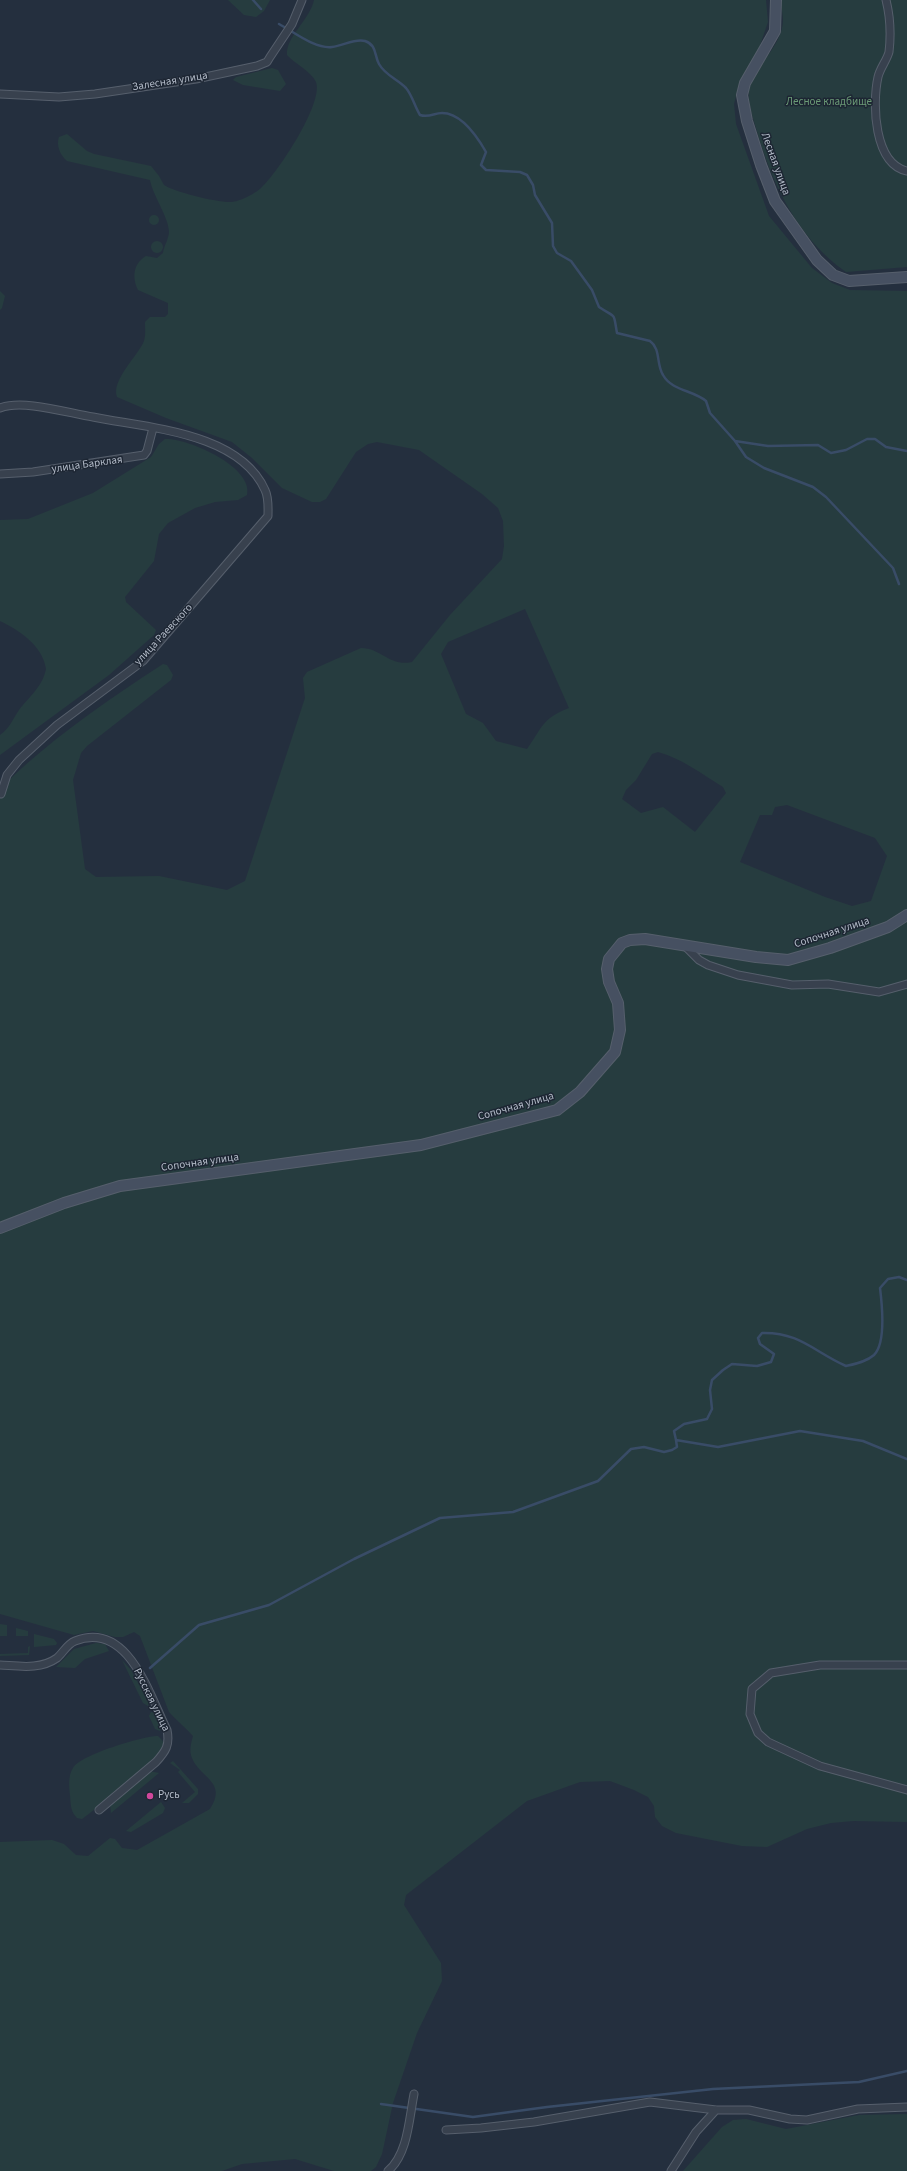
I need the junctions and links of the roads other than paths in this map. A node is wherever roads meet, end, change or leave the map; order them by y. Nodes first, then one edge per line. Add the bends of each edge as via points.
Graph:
1 (302, 0) edge
2 (776, 0) edge
3 (886, 0) edge
4 (0, 94) edge
5 (907, 171) edge
6 (907, 277) edge
7 (0, 408) edge
8 (153, 428) junction
9 (0, 474) edge
10 (1, 794) dead end
11 (907, 915) edge
12 (686, 947) junction
13 (907, 984) edge
14 (0, 1228) edge
15 (0, 1665) edge
16 (907, 1666) edge
17 (907, 1790) edge
18 (99, 1810) dead end
19 (414, 2094) dead end
20 (907, 2107) edge
21 (716, 2110) junction
22 (446, 2130) dead end
23 (388, 2171) edge
24 (671, 2171) edge

1 - 4 street, Залесная улица via 286,34 267,62 262,64 196,79 73,96
2 - 6 main road, Лесная улица via 775,31 745,83 742,95 760,165 775,201 817,260 833,275 849,281
3 - 5 street via 890,27 888,53 879,76 877,120 885,154 891,163
7 - 8 street via 25,406 52,409
8 - 9 street, улица Барклая via 144,455 41,471
8 - 10 street, улица Раевского via 198,438 228,451 247,465 266,491 268,516 143,660 57,725 19,760 7,775
11 - 12 main road, Сопочная улица via 888,927 788,960
12 - 13 street via 708,965 738,975 792,985 828,984 879,992
12 - 14 main road, Сопочная улица via 630,940 615,950 609,959 607,969 618,1003 620,1030 617,1047 595,1078 557,1110 421,1145 120,1186
15 - 18 street, Русская улица via 39,1666 54,1659 75,1641 95,1636 112,1641 139,1672 167,1730 169,1741 164,1753 156,1762
16 - 17 street via 820,1665 771,1673 752,1689 750,1714 758,1733 768,1742 820,1766
19 - 23 street via 402,2153
20 - 21 street via 858,2109 808,2120 790,2119 749,2110
21 - 22 street via 650,2102 534,2122
21 - 24 street via 696,2132

